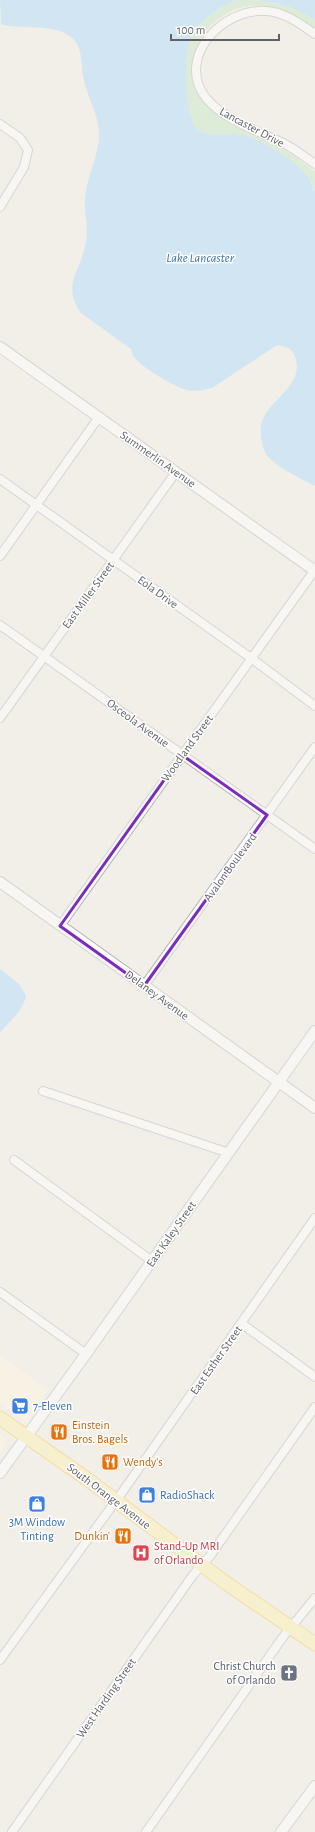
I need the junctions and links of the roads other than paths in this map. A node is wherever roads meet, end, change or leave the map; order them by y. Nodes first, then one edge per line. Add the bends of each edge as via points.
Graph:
1 (315, 34) edge
2 (0, 124) edge
3 (315, 164) edge
4 (0, 207) edge
5 (0, 347) edge
6 (99, 417) junction
7 (176, 472) junction
8 (0, 480) edge
9 (36, 504) junction
10 (0, 556) edge
11 (113, 559) junction
12 (315, 571) edge
13 (0, 625) edge
14 (44, 656) junction
15 (251, 658) junction
16 (315, 706) edge
17 (0, 718) edge
18 (315, 747) edge
19 (182, 755) junction
20 (268, 815) junction
21 (315, 849) edge
22 (0, 882) edge
23 (60, 926) junction
24 (144, 986) junction
25 (315, 1031) edge
26 (278, 1082) junction
27 (43, 1091) dead end
28 (315, 1108) edge
29 (229, 1153) junction
30 (14, 1160) dead end
31 (315, 1218) edge
32 (152, 1261) junction
33 (0, 1292) edge
34 (241, 1323) junction
35 (86, 1354) junction
36 (315, 1377) edge
37 (315, 1408) edge
38 (0, 1418) edge
39 (26, 1436) junction
40 (0, 1473) edge
41 (115, 1500) junction
42 (201, 1565) junction
43 (315, 1598) edge
44 (292, 1628) junction
45 (315, 1644) edge
46 (0, 1660) edge
47 (315, 1786) edge
48 (12, 1832) edge
49 (146, 1832) edge
50 (281, 1832) edge

1 - 3 street, Lancaster Drive via 281,14 254,11 238,15 211,33 198,57 197,72 206,97 215,107 286,144
2 - 4 street via 20,138 28,150 24,167
5 - 6 street, Summerlin Avenue
6 - 7 street, Summerlin Avenue
6 - 9 street
7 - 11 street, East Miller Street
7 - 12 street, Summerlin Avenue
8 - 9 street, Eola Drive
9 - 10 street
9 - 11 street, Eola Drive
11 - 14 street, East Miller Street
11 - 15 street, Eola Drive
12 - 15 street, Woodland Street
13 - 14 street, Osceola Avenue
14 - 17 street, East Miller Street
14 - 19 street, Osceola Avenue
15 - 16 street, Eola Drive
15 - 19 street, Woodland Street
18 - 20 street, Avalon Boulevard
19 - 20 street, Osceola Avenue
19 - 23 street, Woodland Street
20 - 21 street, Osceola Avenue
20 - 24 street, Avalon Boulevard
22 - 23 street, Delaney Avenue
23 - 24 street, Delaney Avenue
24 - 26 street, Delaney Avenue
25 - 26 street, East Kaley Street
26 - 28 street, Delaney Avenue
26 - 29 street, East Kaley Street
27 - 29 street
29 - 32 street, East Kaley Street
30 - 32 street
31 - 34 street, East Esther Street
32 - 35 street, East Kaley Street
33 - 35 street
34 - 36 street
34 - 41 street, East Esther Street
35 - 39 street, East Kaley Street
37 - 42 street, West Harding Street
38 - 39 main road, South Orange Avenue
39 - 40 street, East Kaley Street
39 - 41 main road, South Orange Avenue
41 - 42 main road, South Orange Avenue
41 - 46 street, East Esther Street
42 - 44 main road, South Orange Avenue
42 - 48 street, West Harding Street
43 - 44 street
44 - 45 main road, South Orange Avenue
44 - 49 street via 283,1637
47 - 50 street

